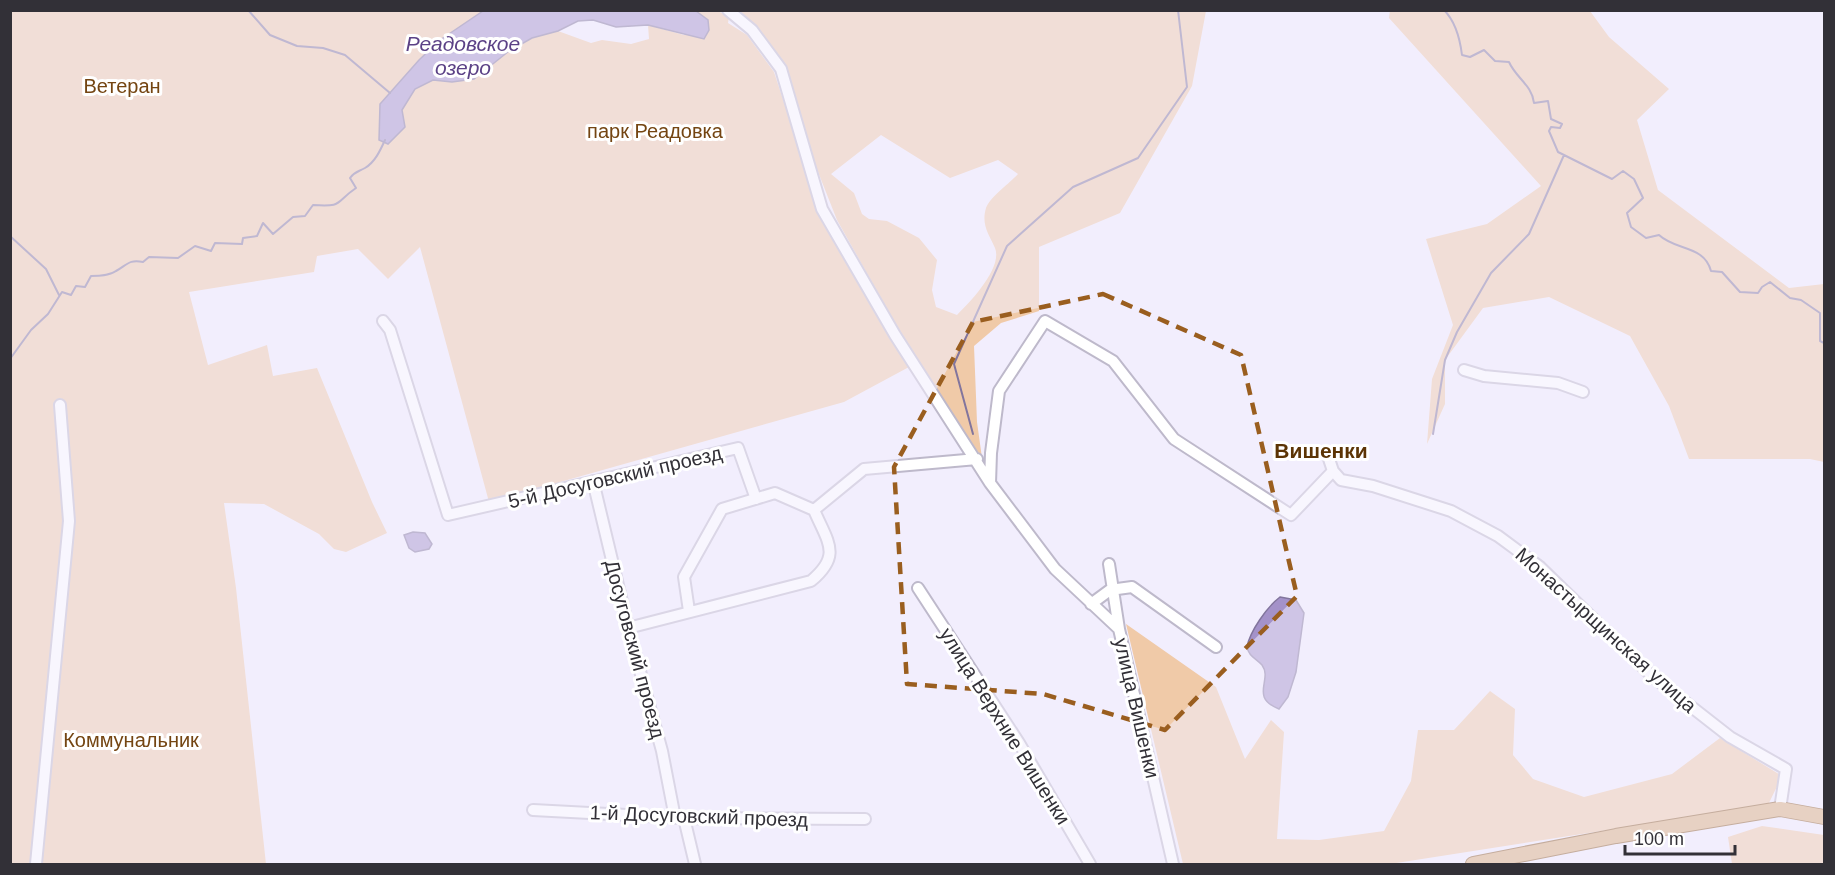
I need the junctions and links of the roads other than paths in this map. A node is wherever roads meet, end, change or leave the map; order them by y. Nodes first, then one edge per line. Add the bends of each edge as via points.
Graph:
1 (728, 10) edge
2 (383, 321) dead end
3 (1464, 370) dead end
4 (1582, 392) dead end
5 (60, 405) dead end
6 (1328, 456) dead end
7 (977, 459) junction
8 (1333, 471) junction
9 (593, 481) junction
10 (990, 483) junction
11 (756, 499) junction
12 (814, 510) junction
13 (1109, 564) dead end
14 (918, 588) dead end
15 (1112, 590) junction
16 (1090, 604) junction
17 (689, 611) junction
18 (628, 628) junction
19 (1119, 630) junction
20 (1216, 646) dead end
21 (1780, 809) junction
22 (533, 810) dead end
23 (1824, 817) edge
24 (680, 818) junction
25 (865, 819) dead end
26 (36, 864) edge
27 (695, 864) edge
28 (1090, 864) edge
29 (1173, 864) edge
30 (1473, 864) edge

1 - 7 street, улица Вишенки via 752,30 781,69 822,209 895,335
2 - 9 street, 5-й Досуговский проезд via 390,330 448,515
3 - 4 street via 1484,376 1558,383
5 - 26 street via 69,521
6 - 8 street
7 - 10 street, улица Вишенки
7 - 12 street via 864,469
8 - 10 street via 1291,515 1174,439 1113,361 1045,321 999,391
8 - 21 street, Монастырщинская улица via 1341,480 1451,511 1498,536 1539,567 1652,676 1730,737 1786,769
9 - 11 street, 5-й Досуговский проезд via 738,448
9 - 18 street, Досуговский проезд
10 - 16 street, улица Вишенки via 1055,569
11 - 12 street via 775,493
11 - 17 street via 722,509 684,577
12 - 17 street via 831,556 827,568 811,581
13 - 15 street
14 - 28 street, улица Верхние Вишенки via 1019,743
15 - 16 street
15 - 19 street
15 - 20 street via 1132,587
16 - 19 street, улица Вишенки
17 - 18 street
18 - 24 street, Досуговский проезд
19 - 29 street, улица Вишенки
21 - 23 main road
21 - 30 main road
22 - 24 street, 1-й Досуговский проезд
24 - 25 street, 1-й Досуговский проезд
24 - 27 street, Досуговский проезд

